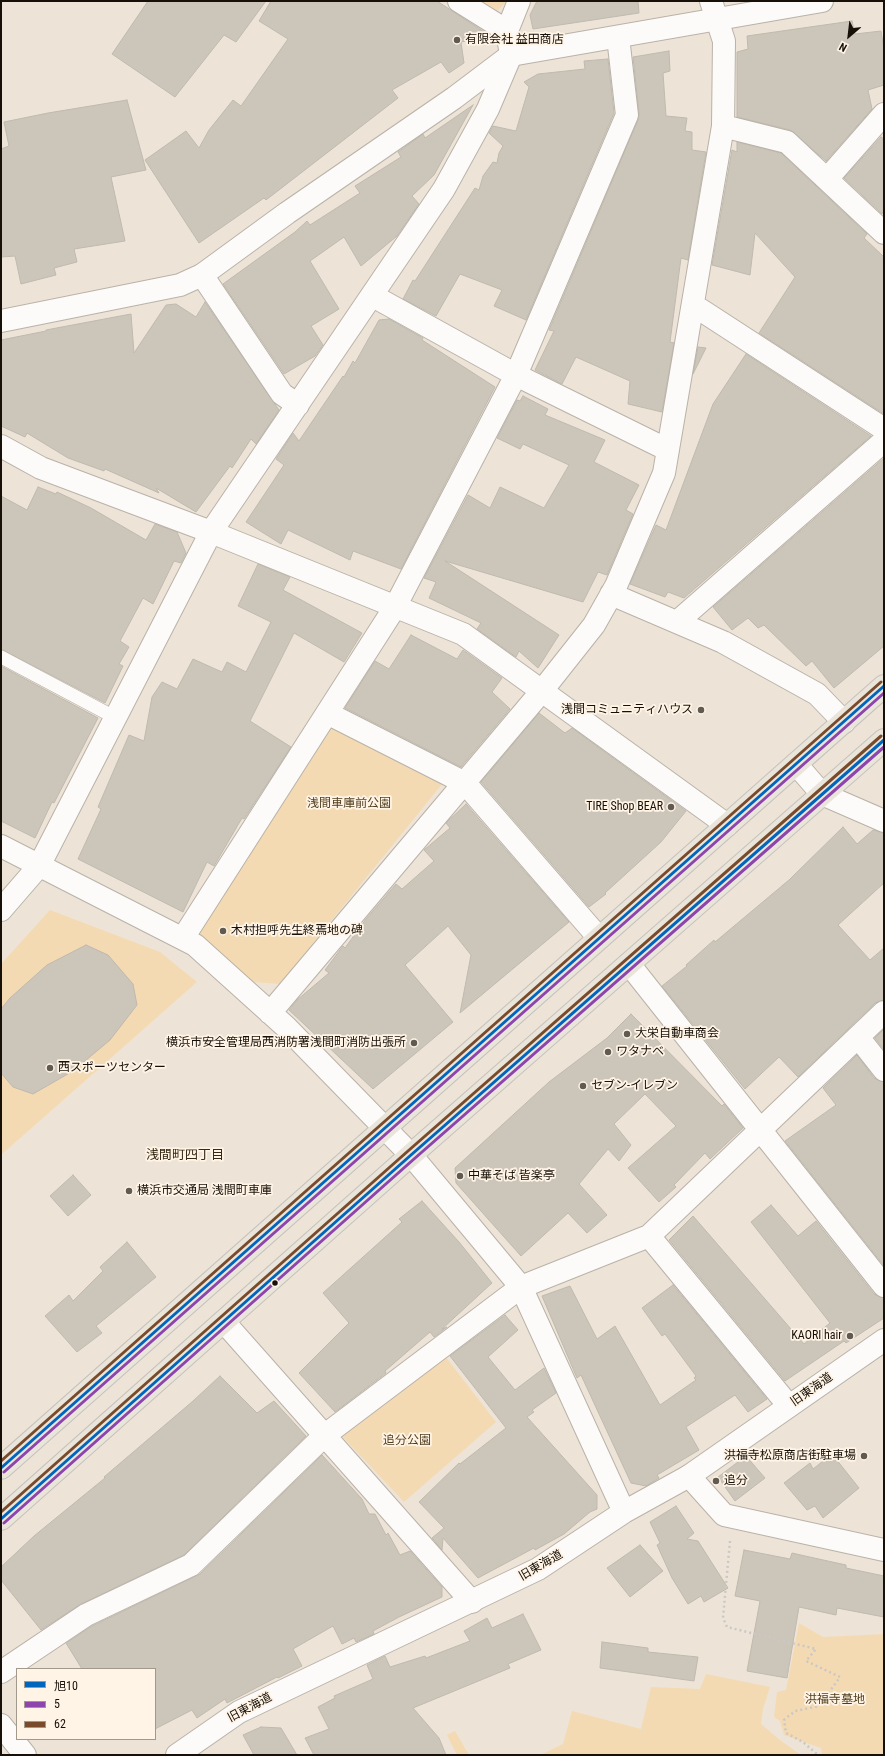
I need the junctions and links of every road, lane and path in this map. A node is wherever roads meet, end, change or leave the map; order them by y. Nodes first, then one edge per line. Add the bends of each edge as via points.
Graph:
1 (459, 1) edge
2 (519, 1) edge
3 (822, 1) edge
4 (713, 11) edge
5 (507, 31) junction
6 (618, 37) junction
7 (511, 55) junction
8 (884, 114) edge
9 (723, 126) junction
10 (827, 179) junction
11 (884, 233) edge
12 (202, 275) junction
13 (373, 296) junction
14 (692, 309) junction
15 (1, 321) edge
16 (516, 375) junction
17 (298, 405) junction
18 (884, 430) edge
19 (884, 441) edge
20 (1, 446) edge
21 (668, 450) junction
22 (212, 532) junction
23 (611, 594) junction
24 (395, 607) junction
25 (677, 622) junction
26 (1, 657) edge
27 (884, 686) edge
28 (541, 692) junction
29 (327, 713) junction
30 (116, 718) junction
31 (844, 722) junction
32 (884, 740) edge
33 (796, 764) junction
34 (465, 783) junction
35 (822, 794) junction
36 (884, 821) edge
37 (727, 825) junction
38 (1, 846) edge
39 (39, 866) junction
40 (1, 910) edge
41 (182, 938) junction
42 (599, 938) junction
43 (629, 964) junction
44 (884, 1012) edge
45 (270, 1013) junction
46 (858, 1037) junction
47 (884, 1070) edge
48 (384, 1129) junction
49 (760, 1131) junction
50 (411, 1156) junction
51 (649, 1236) junction
52 (884, 1286) edge
53 (521, 1287) junction
54 (224, 1322) junction
55 (884, 1341) edge
56 (789, 1406) junction
57 (325, 1435) junction
58 (1, 1468) edge
59 (689, 1476) junction
60 (624, 1512) junction
61 (733, 1517) junction
62 (1, 1519) edge
63 (884, 1550) edge
64 (472, 1602) junction
65 (1, 1672) edge
66 (1, 1725) edge
67 (25, 1755) edge
68 (177, 1755) edge
69 (818, 1755) edge

1 - 5 street
2 - 5 street
3 - 4 street
4 - 6 street
4 - 9 street via 724,41
5 - 7 street
6 - 7 street
6 - 16 street via 627,115
7 - 12 street
7 - 13 street via 488,109 444,189
8 - 10 street
9 - 10 street via 787,142
9 - 14 street
10 - 11 street
12 - 15 street via 180,285
12 - 17 street via 282,394
13 - 16 street
13 - 17 street
14 - 18 street via 701,310
14 - 21 street
16 - 21 street
16 - 24 street
17 - 22 street
19 - 25 street
20 - 22 street via 41,468
21 - 23 street via 664,473
22 - 24 street
22 - 30 street
23 - 25 street
23 - 28 street via 594,625
24 - 28 street via 463,634
24 - 29 street
25 - 31 street via 723,642 817,694
26 - 30 lane
27 - 31 main road
28 - 34 street
28 - 37 street
29 - 34 street
29 - 41 street
30 - 39 street
31 - 33 main road
32 - 35 main road
33 - 35 street
33 - 37 main road
34 - 42 street
34 - 45 street
35 - 36 street
35 - 43 main road
37 - 42 main road
38 - 39 street
39 - 40 street
39 - 41 street
41 - 45 street via 195,945
42 - 48 main road
43 - 49 street
43 - 50 main road
44 - 46 street
45 - 48 street
46 - 47 street
46 - 49 street
48 - 50 street
48 - 58 main road
49 - 51 street
49 - 52 street
50 - 53 street
50 - 54 main road
51 - 53 street
51 - 56 street
53 - 57 street
53 - 60 street
54 - 57 street
54 - 62 main road
55 - 56 street, 旧東海道
56 - 59 street, 旧東海道
57 - 64 street
57 - 65 street via 191,1565 86,1615
59 - 60 street, 旧東海道
59 - 61 street via 724,1515
60 - 64 street, 旧東海道 via 538,1570
61 - 63 street
61 - 69 path via 723,1618 727,1627 816,1649 806,1661 840,1678 820,1706 795,1711 784,1720 786,1733 803,1742
64 - 68 street, 旧東海道 via 239,1712
66 - 67 street

